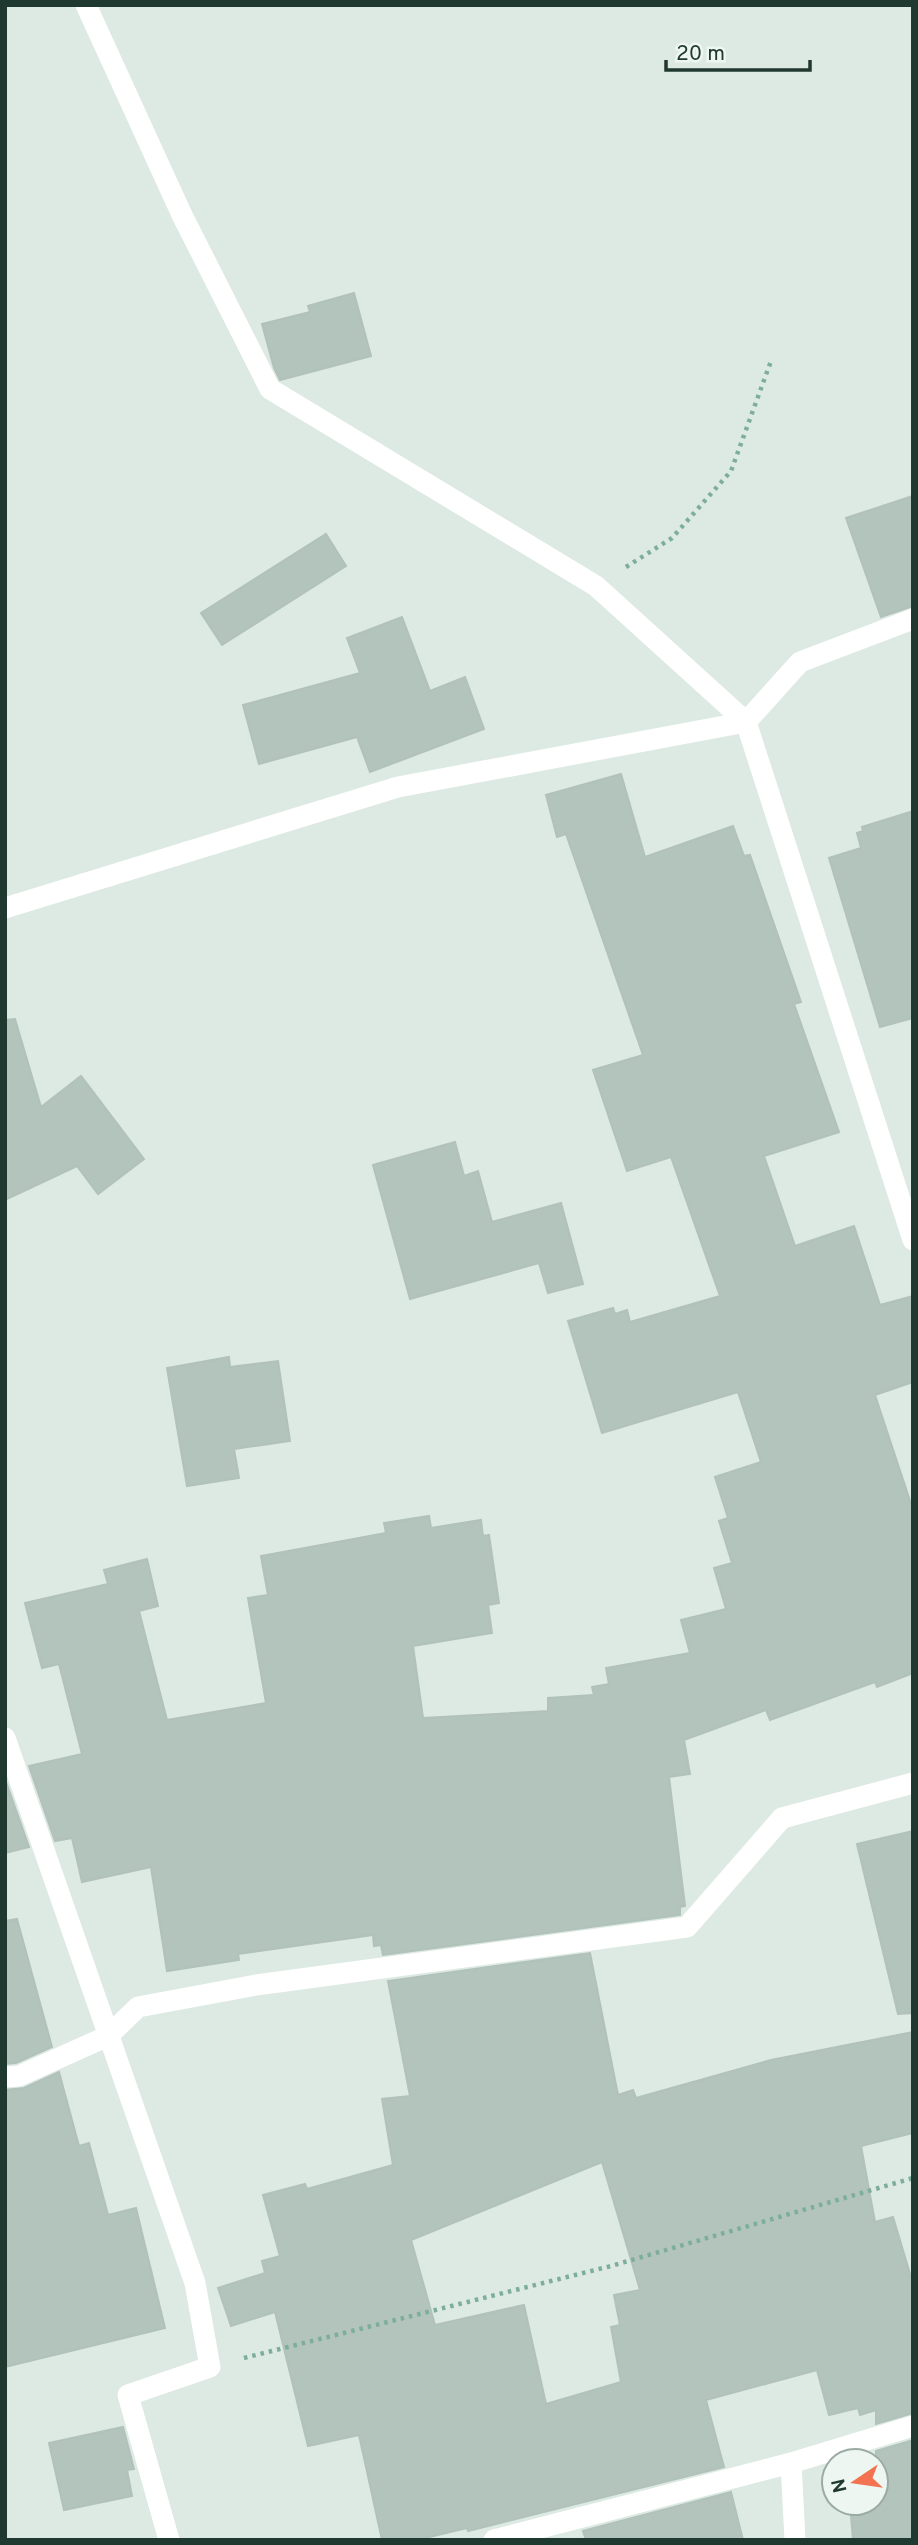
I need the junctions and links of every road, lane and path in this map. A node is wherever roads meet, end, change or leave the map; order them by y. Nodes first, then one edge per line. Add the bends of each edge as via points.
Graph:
1 (86, 5) edge
2 (771, 361) dead end
3 (596, 586) junction
4 (913, 619) edge
5 (746, 722) junction
6 (5, 908) edge
7 (913, 1240) edge
8 (5, 1738) edge
9 (913, 1783) edge
10 (107, 2036) junction
11 (5, 2077) edge
12 (913, 2178) edge
13 (210, 2367) junction
14 (913, 2426) edge
15 (791, 2463) junction
16 (169, 2540) edge
17 (494, 2540) edge
18 (795, 2540) edge

1 - 3 street via 182,215 270,389
2 - 3 path via 731,471 672,538
3 - 5 street
4 - 5 street via 800,662
5 - 6 street via 398,787
5 - 7 street
8 - 10 street
9 - 10 street via 782,1818 687,1927 256,1985 138,2007
10 - 11 street via 19,2076
10 - 13 street via 195,2283
12 - 13 path via 611,2266
13 - 16 street via 128,2395
14 - 15 street
15 - 17 street
15 - 18 street

